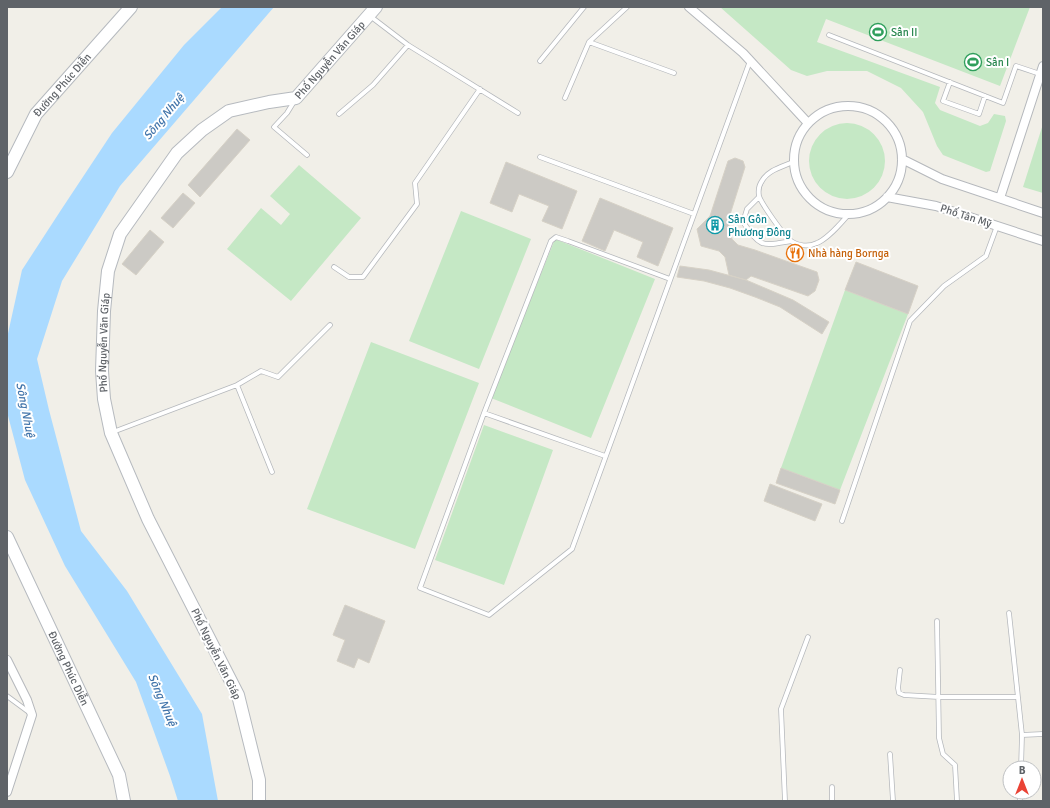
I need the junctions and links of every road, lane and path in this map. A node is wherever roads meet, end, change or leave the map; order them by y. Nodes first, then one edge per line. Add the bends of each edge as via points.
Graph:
1 (131, 7) edge
2 (584, 7) edge
3 (627, 7) edge
4 (689, 7) edge
5 (372, 11) edge
6 (829, 35) dead end
7 (589, 42) junction
8 (408, 45) junction
9 (540, 61) dead end
10 (750, 61) junction
11 (1042, 70) edge
12 (674, 73) dead end
13 (950, 82) junction
14 (480, 89) junction
15 (985, 96) junction
16 (296, 98) junction
17 (565, 98) dead end
18 (518, 112) dead end
19 (339, 114) dead end
20 (807, 122) junction
21 (307, 155) dead end
22 (540, 157) dead end
23 (902, 159) junction
24 (793, 162) junction
25 (7, 172) edge
26 (759, 197) junction
27 (887, 197) junction
28 (1000, 198) junction
29 (1043, 213) edge
30 (694, 214) junction
31 (849, 214) junction
32 (997, 226) junction
33 (791, 241) junction
34 (1043, 241) edge
35 (334, 267) dead end
36 (670, 279) junction
37 (330, 324) dead end
38 (237, 385) junction
39 (484, 413) junction
40 (111, 433) junction
41 (605, 456) junction
42 (272, 472) dead end
43 (842, 521) dead end
44 (7, 537) edge
45 (1009, 612) dead end
46 (937, 621) dead end
47 (808, 637) dead end
48 (7, 660) edge
49 (10, 670) edge
50 (900, 670) dead end
51 (7, 696) edge
52 (939, 697) junction
53 (1017, 697) junction
54 (32, 715) junction
55 (1043, 734) edge
56 (1022, 735) junction
57 (890, 754) dead end
58 (1021, 760) edge
59 (832, 786) dead end
60 (7, 792) edge
61 (124, 801) edge
62 (259, 801) edge
63 (785, 801) edge
64 (832, 801) edge
65 (893, 801) edge
66 (956, 801) edge

1 - 25 street, Đường Phúc Diễn via 36,114
2 - 9 lane
3 - 7 lane
4 - 10 street
5 - 8 lane
5 - 16 street, Phố Nguyễn Văn Giáp
6 - 13 lane
7 - 12 lane
7 - 17 lane
8 - 14 lane
8 - 19 lane via 372,84
10 - 20 street
10 - 30 lane
11 - 15 lane via 1016,66 1003,103
11 - 28 street
13 - 15 lane
13 - 15 lane via 943,101 979,114
14 - 18 lane
14 - 35 lane via 415,183 417,204 363,277 348,277
16 - 21 lane via 274,126
16 - 40 street, Phố Nguyễn Văn Giáp via 229,111 202,130 177,153 120,234 108,271 104,311 102,371 104,399
20 - 23 street via 822,111 840,106 864,108 876,113 890,125 899,140
20 - 24 street via 794,148
22 - 30 lane
23 - 27 street via 901,173 896,186
23 - 28 street via 942,179
24 - 26 lane via 768,173 762,180
24 - 31 street via 796,178 804,193 817,205 832,212
26 - 33 lane via 783,234
26 - 33 lane via 747,209 743,222 755,240 767,245
27 - 31 street via 863,212
27 - 32 street, Phố Tân Mỹ via 936,206
28 - 29 street
30 - 36 lane
31 - 33 lane via 817,244 799,245
32 - 34 street, Phố Tân Mỹ
32 - 43 lane via 986,256 944,286 910,321
36 - 39 lane via 568,240 556,237 550,241
36 - 41 lane
37 - 38 lane via 278,377 261,371
38 - 40 lane
38 - 42 lane
39 - 41 lane
39 - 41 lane via 420,588 489,615 572,549
40 - 62 street, Phố Nguyễn Văn Giáp via 148,519 238,695 259,780
44 - 61 street, Đường Phúc Diễn via 119,775
45 - 53 lane
46 - 52 lane
47 - 63 lane via 781,709
48 - 49 street
49 - 54 street via 27,700
50 - 52 lane via 900,693
51 - 54 lane
52 - 53 lane
52 - 66 lane via 939,738 943,754 955,765
53 - 56 lane
54 - 60 street
55 - 56 lane
56 - 58 lane
57 - 65 lane
59 - 64 lane

